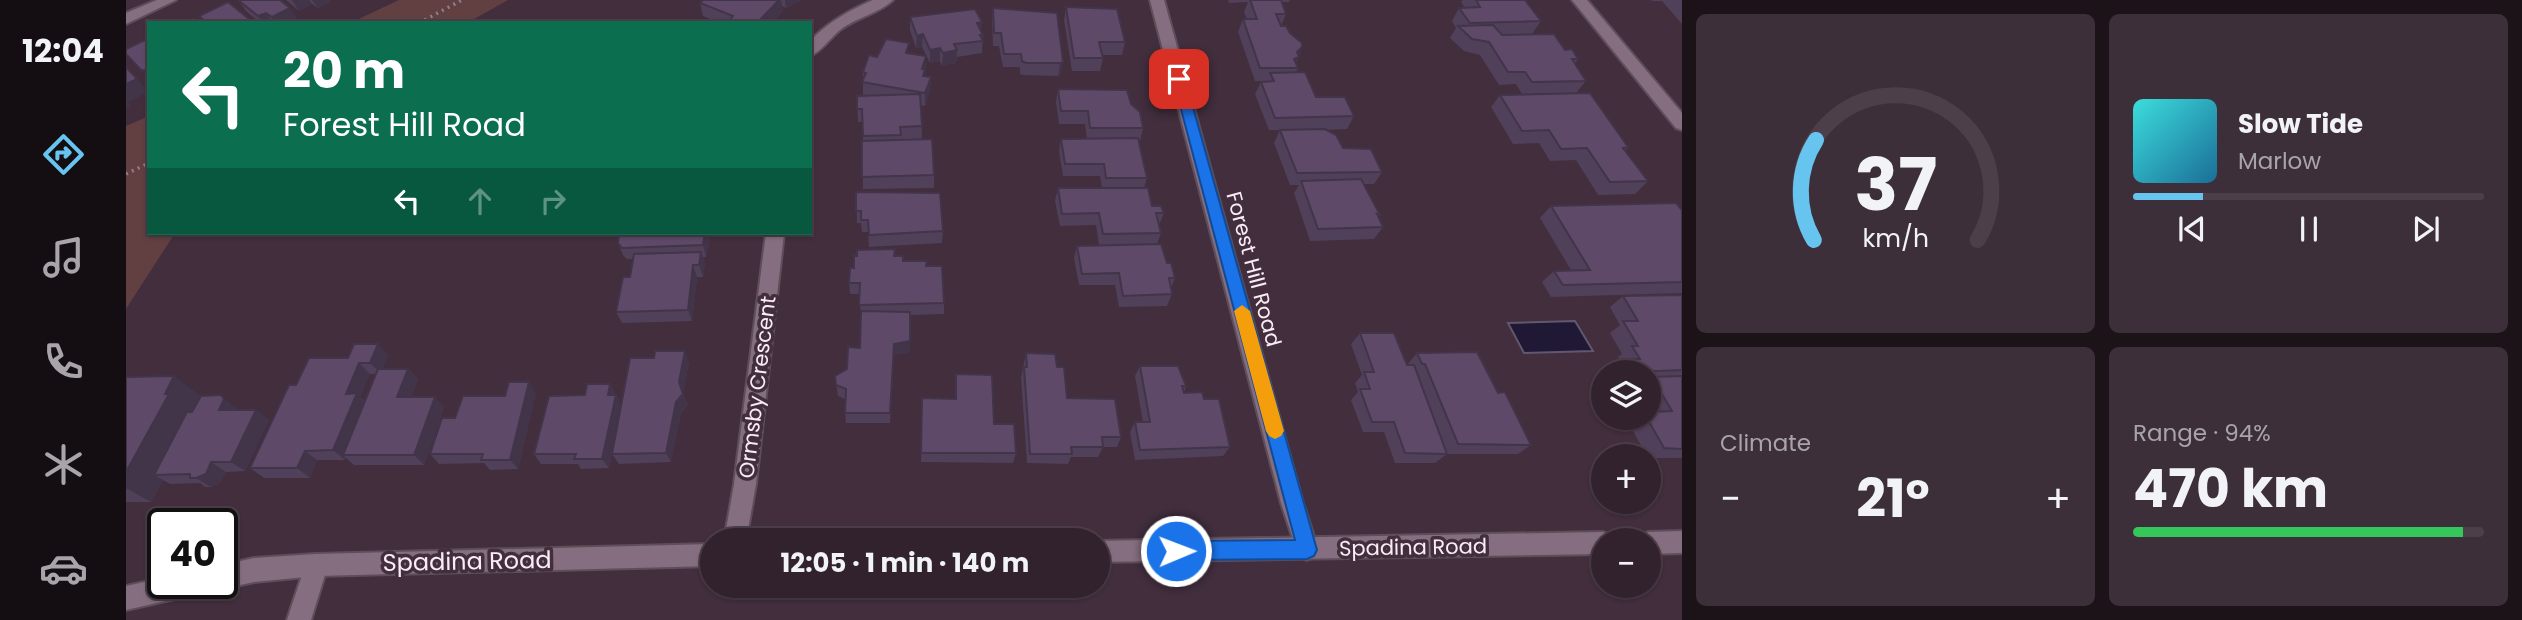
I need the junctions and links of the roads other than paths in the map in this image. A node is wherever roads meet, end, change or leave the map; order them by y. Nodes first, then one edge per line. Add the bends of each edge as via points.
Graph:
1 (169, 0) edge
2 (886, 0) edge
3 (1157, 0) edge
4 (1579, 0) edge
5 (126, 19) edge
6 (812, 48) edge
7 (1682, 124) edge
8 (775, 235) edge
9 (737, 528) edge
10 (1661, 542) edge
11 (1682, 542) edge
12 (1591, 543) edge
13 (1307, 550) junction
14 (1110, 551) edge
15 (700, 555) edge
16 (316, 565) junction
17 (238, 574) edge
18 (147, 593) edge
19 (126, 598) edge
20 (299, 620) edge

1 - 5 street
2 - 6 street via 845,19
3 - 13 street, Forest Hill Road
4 - 7 street
8 - 9 street, Ormsby Crescent
10 - 11 street
12 - 13 street, Spadina Road
13 - 14 street, Spadina Road
15 - 16 street, Spadina Road
16 - 17 street, Spadina Road
16 - 20 street
18 - 19 street

